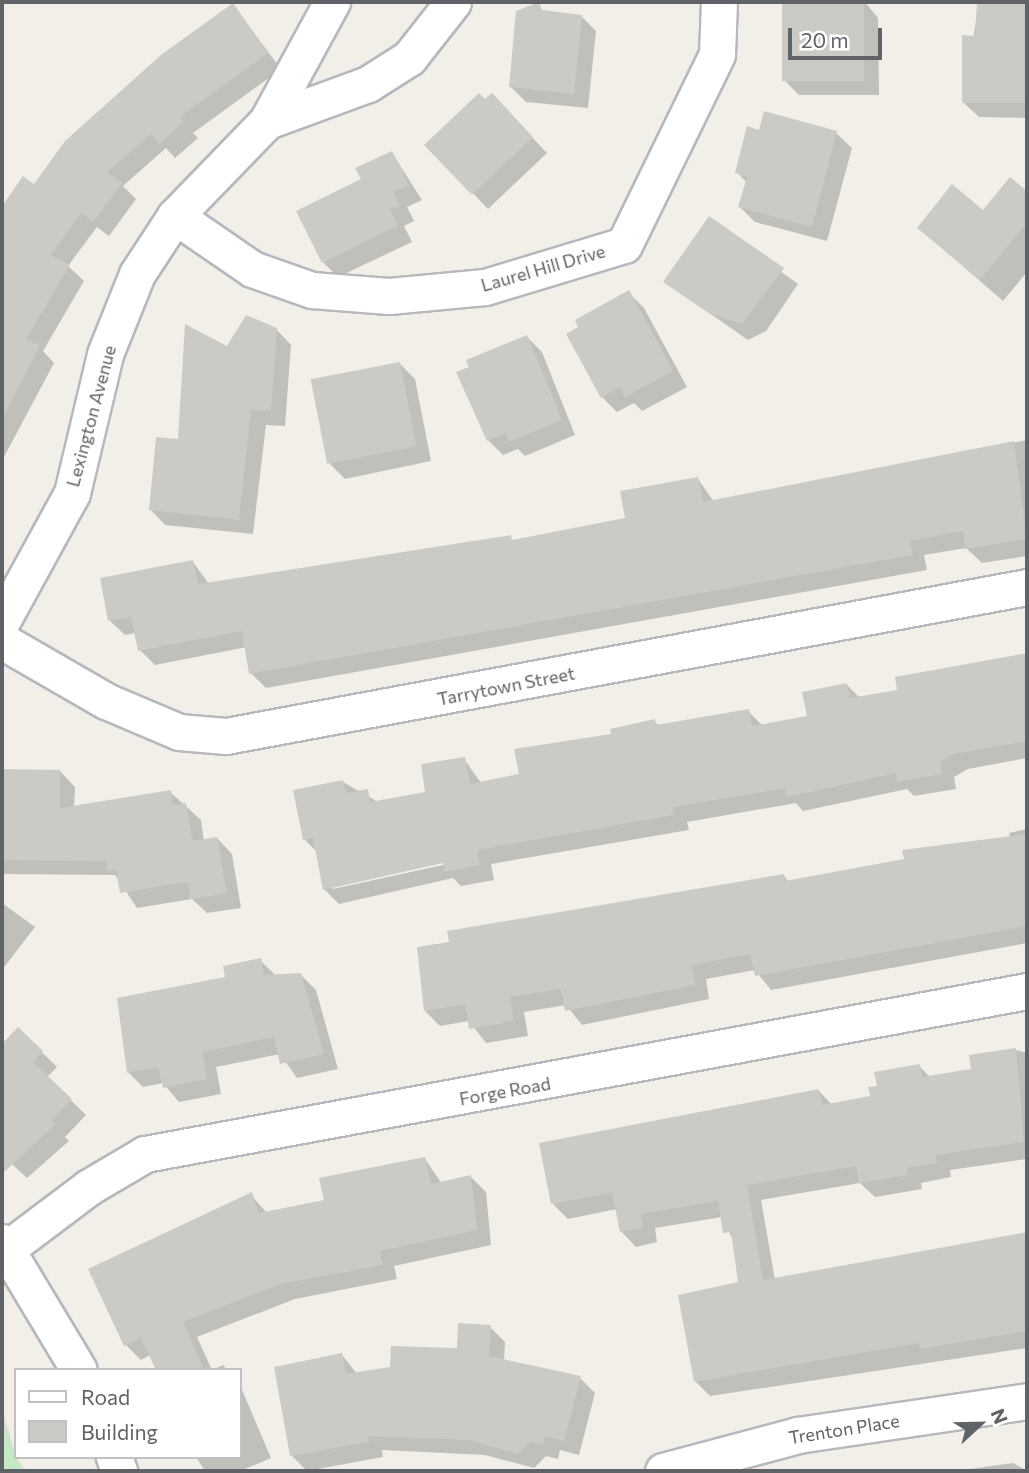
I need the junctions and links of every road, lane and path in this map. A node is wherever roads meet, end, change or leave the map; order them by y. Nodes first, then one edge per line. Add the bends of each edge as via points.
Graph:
1 (332, 2) edge
2 (453, 2) edge
3 (719, 2) edge
4 (267, 121) junction
5 (175, 216) junction
6 (1027, 587) edge
7 (2, 621) edge
8 (2, 641) edge
9 (1027, 991) edge
10 (5, 1245) edge
11 (78, 1368) edge
12 (1027, 1402) edge
13 (663, 1471) edge

1 - 4 street, Lexington Avenue
2 - 4 street, Lexington Avenue via 409,58 368,84
3 - 5 street, Laurel Hill Drive via 717,54 624,245 485,287 389,296 312,290 252,269
4 - 5 street, Lexington Avenue
5 - 7 street, Lexington Avenue via 137,274 105,354 72,493
6 - 8 street, Tarrytown Street via 226,736 179,732 106,701
9 - 10 street, Forge Road via 145,1154 89,1186
10 - 11 street
12 - 13 street, Trenton Place via 798,1435

